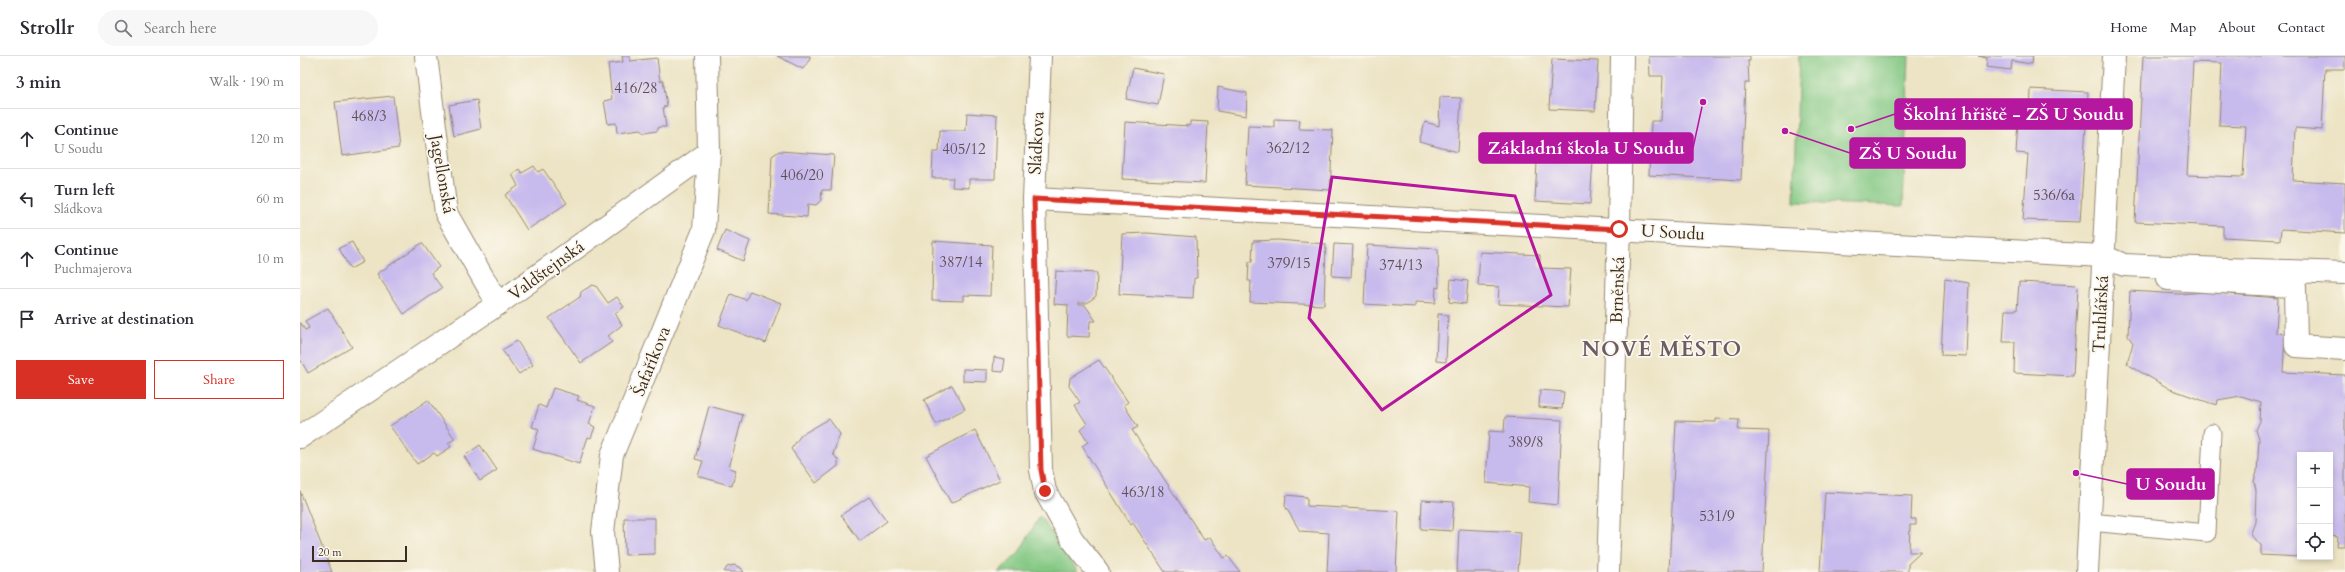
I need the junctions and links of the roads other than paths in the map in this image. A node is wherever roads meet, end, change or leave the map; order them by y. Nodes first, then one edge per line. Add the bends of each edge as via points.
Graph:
1 (426, 56) edge
2 (707, 56) edge
3 (1040, 56) edge
4 (1622, 56) edge
5 (2114, 56) edge
6 (709, 152) junction
7 (1034, 199) junction
8 (1619, 229) junction
9 (2103, 256) junction
10 (2168, 267) junction
11 (2345, 273) edge
12 (498, 304) junction
13 (2345, 349) edge
14 (2212, 433) dead end
15 (300, 437) edge
16 (2090, 522) junction
17 (607, 572) edge
18 (1098, 572) edge
19 (1608, 572) edge
20 (2087, 572) edge

1 - 12 street, Jagellonská via 446,213
2 - 6 street
3 - 7 street, Sládkova
4 - 8 street, Brněnská
5 - 9 street, Truhlářská
6 - 12 street, Valdštejnská
6 - 17 street, Šafaříkova via 704,230 612,456 602,532
7 - 8 street, U Soudu
7 - 18 street, Sládkova via 1041,470 1045,491 1072,539
8 - 9 street, U Soudu
8 - 19 street, Brněnská
9 - 10 street, U Soudu via 2124,265
9 - 16 street, Truhlářská
10 - 11 street, U Soudu
10 - 13 street via 2168,279 2295,286 2296,346
12 - 15 street, Valdštejnská
14 - 16 lane via 2207,533
16 - 20 street, Truhlářská

